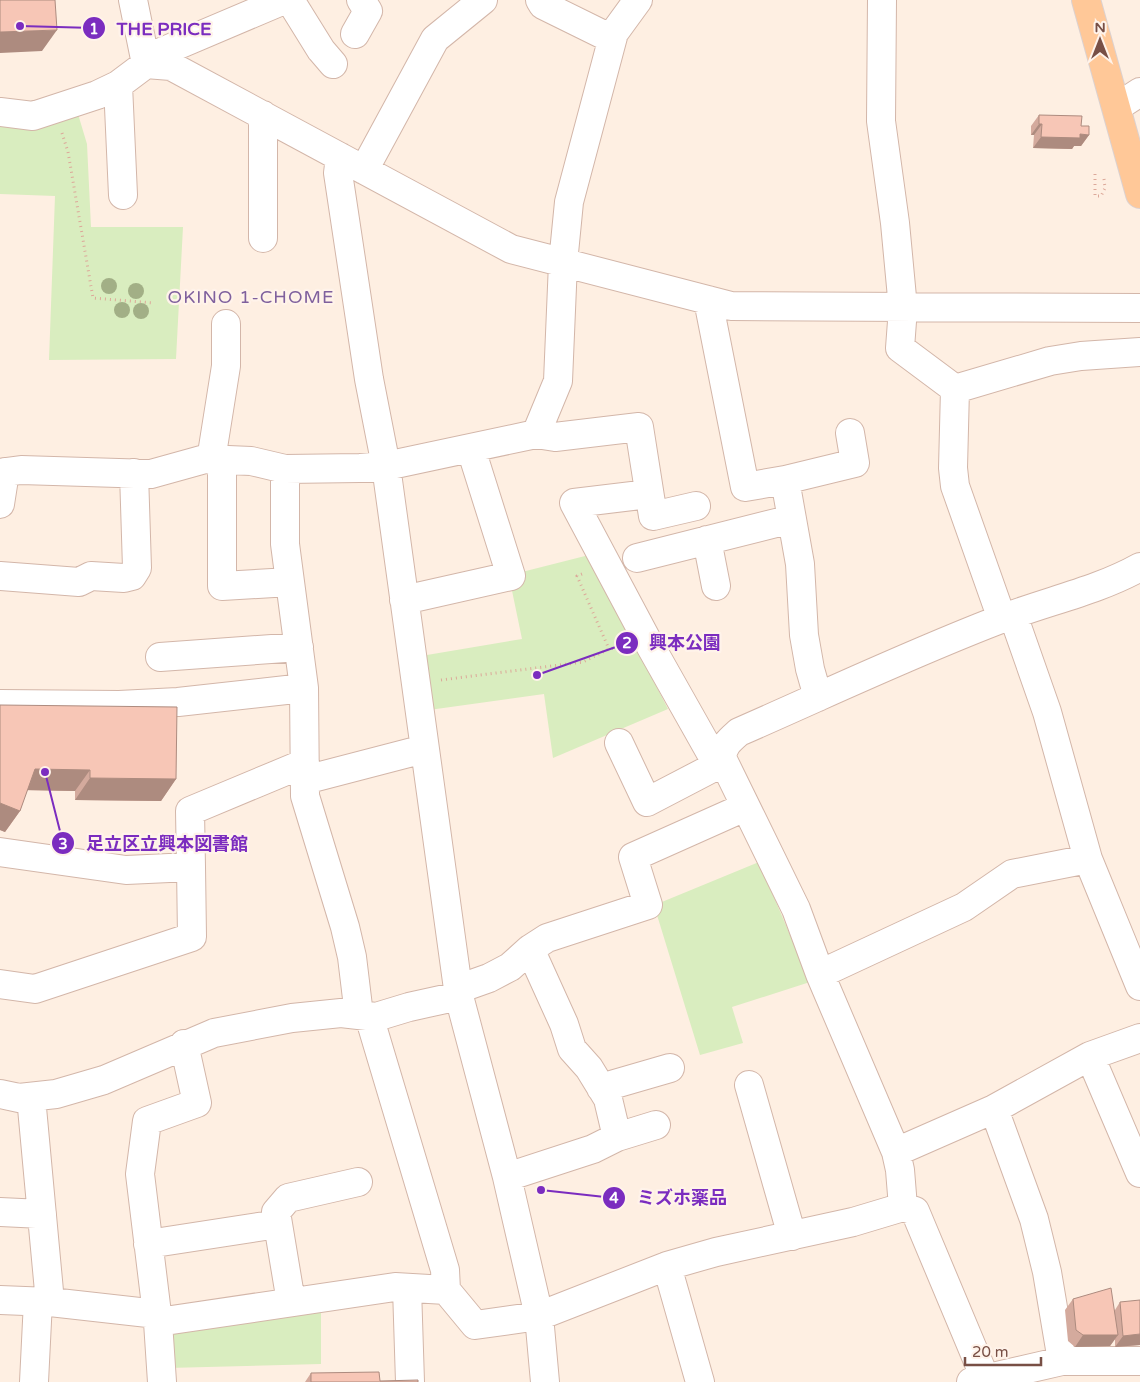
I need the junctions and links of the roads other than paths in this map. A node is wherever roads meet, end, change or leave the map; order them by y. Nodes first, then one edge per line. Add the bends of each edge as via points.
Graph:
1 (133, 0) edge
2 (284, 0) edge
3 (290, 0) edge
4 (361, 0) edge
5 (483, 0) edge
6 (540, 0) edge
7 (638, 0) edge
8 (882, 0) edge
9 (1086, 0) edge
10 (356, 34) dead end
11 (612, 39) junction
12 (145, 62) junction
13 (333, 64) dead end
14 (118, 85) junction
15 (1140, 92) edge
16 (1117, 107) junction
17 (0, 112) edge
18 (264, 115) junction
19 (340, 157) junction
20 (364, 170) junction
21 (1139, 184) edge
22 (123, 195) dead end
23 (263, 238) dead end
24 (563, 263) junction
25 (708, 300) junction
26 (903, 308) junction
27 (1140, 308) edge
28 (226, 324) dead end
29 (1140, 352) edge
30 (954, 389) junction
31 (850, 433) dead end
32 (536, 434) junction
33 (471, 449) junction
34 (216, 460) junction
35 (386, 466) junction
36 (284, 469) junction
37 (3, 473) edge
38 (134, 473) junction
39 (785, 480) junction
40 (649, 494) junction
41 (0, 504) edge
42 (696, 506) dead end
43 (792, 519) junction
44 (707, 540) junction
45 (637, 558) dead end
46 (1140, 567) edge
47 (0, 576) edge
48 (290, 582) junction
49 (716, 586) dead end
50 (404, 600) junction
51 (1007, 617) junction
52 (299, 647) junction
53 (160, 657) dead end
54 (304, 688) junction
55 (818, 697) junction
56 (0, 704) edge
57 (619, 743) dead end
58 (424, 750) junction
59 (722, 758) junction
60 (305, 772) junction
61 (745, 807) junction
62 (0, 852) edge
63 (1088, 859) junction
64 (191, 867) junction
65 (530, 948) junction
66 (820, 974) junction
67 (0, 984) edge
68 (1140, 986) edge
69 (459, 993) junction
70 (364, 1016) junction
71 (1140, 1038) edge
72 (184, 1044) junction
73 (1090, 1056) junction
74 (670, 1068) dead end
75 (749, 1085) dead end
76 (601, 1088) junction
77 (0, 1094) edge
78 (31, 1097) junction
79 (994, 1108) junction
80 (656, 1125) dead end
81 (617, 1137) junction
82 (896, 1152) junction
83 (1140, 1172) edge
84 (507, 1177) junction
85 (358, 1182) dead end
86 (903, 1206) junction
87 (0, 1212) edge
88 (42, 1214) junction
89 (278, 1224) junction
90 (792, 1236) junction
91 (148, 1244) junction
92 (668, 1266) junction
93 (407, 1288) junction
94 (446, 1290) junction
95 (0, 1300) edge
96 (44, 1301) junction
97 (291, 1302) junction
98 (539, 1316) junction
99 (157, 1318) junction
100 (1062, 1361) junction
101 (1140, 1361) edge
102 (978, 1380) edge
103 (34, 1382) edge
104 (162, 1382) edge
105 (410, 1382) edge
106 (545, 1382) edge
107 (700, 1382) edge

1 - 12 street
2 - 12 street
3 - 13 street via 320,50
4 - 10 street via 368,11
5 - 20 street via 435,39
6 - 11 street via 543,5
7 - 11 street
8 - 26 street via 880,121
9 - 16 main road
11 - 24 street via 569,202
12 - 14 street
12 - 18 street via 171,66
14 - 17 street via 34,116
14 - 22 street
15 - 16 street
16 - 21 main road
18 - 19 street
18 - 23 street
19 - 20 street
19 - 35 street via 338,173 369,379
20 - 24 street via 511,249
24 - 25 street
24 - 32 street via 558,381
25 - 26 street via 731,306
25 - 39 street via 745,487
26 - 27 street
26 - 30 street via 900,348
28 - 34 street via 226,366
29 - 30 street via 1050,361
30 - 51 street via 955,486
31 - 39 street via 854,463
32 - 33 street
32 - 40 street via 555,437 639,427
33 - 35 street
33 - 50 street via 512,576
34 - 36 street via 251,461
34 - 38 street via 205,459 151,474
34 - 48 street via 222,586
35 - 36 street
35 - 50 street
36 - 48 street via 285,544
37 - 38 street via 21,470
37 - 41 street
38 - 47 street via 137,568 132,576 90,576 79,582
39 - 43 street
40 - 42 street via 653,516
40 - 59 street via 574,503 713,757
43 - 44 street
43 - 55 street via 800,564 804,635
44 - 45 street
44 - 49 street
46 - 51 street via 1121,577
48 - 52 street
50 - 58 street
51 - 55 street
51 - 63 street via 1047,712
52 - 53 street
52 - 54 street
54 - 56 street via 178,702
54 - 60 street
55 - 59 street via 739,732 726,744
57 - 59 street via 647,802 716,766
58 - 60 street
58 - 69 street
59 - 61 street
60 - 64 street via 190,811
60 - 70 street via 305,796 347,935
61 - 65 street via 633,857 648,905 547,938
61 - 66 street via 796,909
62 - 64 street via 126,870
63 - 66 street via 1012,874 964,907
63 - 68 street
64 - 67 street via 192,937 35,989
65 - 69 street via 510,967
65 - 76 street via 572,1049
66 - 82 street
69 - 70 street via 376,1017
69 - 84 street
70 - 72 street via 341,1013 292,1018 214,1032
70 - 94 street via 445,1270
71 - 73 street
72 - 78 street via 104,1080 56,1094
72 - 91 street via 197,1103 146,1121 140,1174
73 - 79 street
73 - 83 street
74 - 76 street
75 - 90 street
76 - 81 street via 608,1099
77 - 78 street
78 - 88 street
79 - 82 street
79 - 100 street via 1034,1219
80 - 81 street
81 - 84 street via 593,1149
82 - 86 street
84 - 98 street
85 - 89 street via 288,1198 276,1212
86 - 90 street
86 - 102 street via 915,1211
87 - 88 street
88 - 96 street
89 - 91 street
89 - 97 street
90 - 92 street
91 - 99 street
92 - 98 street
92 - 107 street
93 - 94 street
93 - 97 street
93 - 105 street
94 - 98 street via 475,1325
95 - 96 street
96 - 99 street
96 - 103 street
97 - 99 street
98 - 106 street
99 - 104 street
100 - 101 street
100 - 102 street

